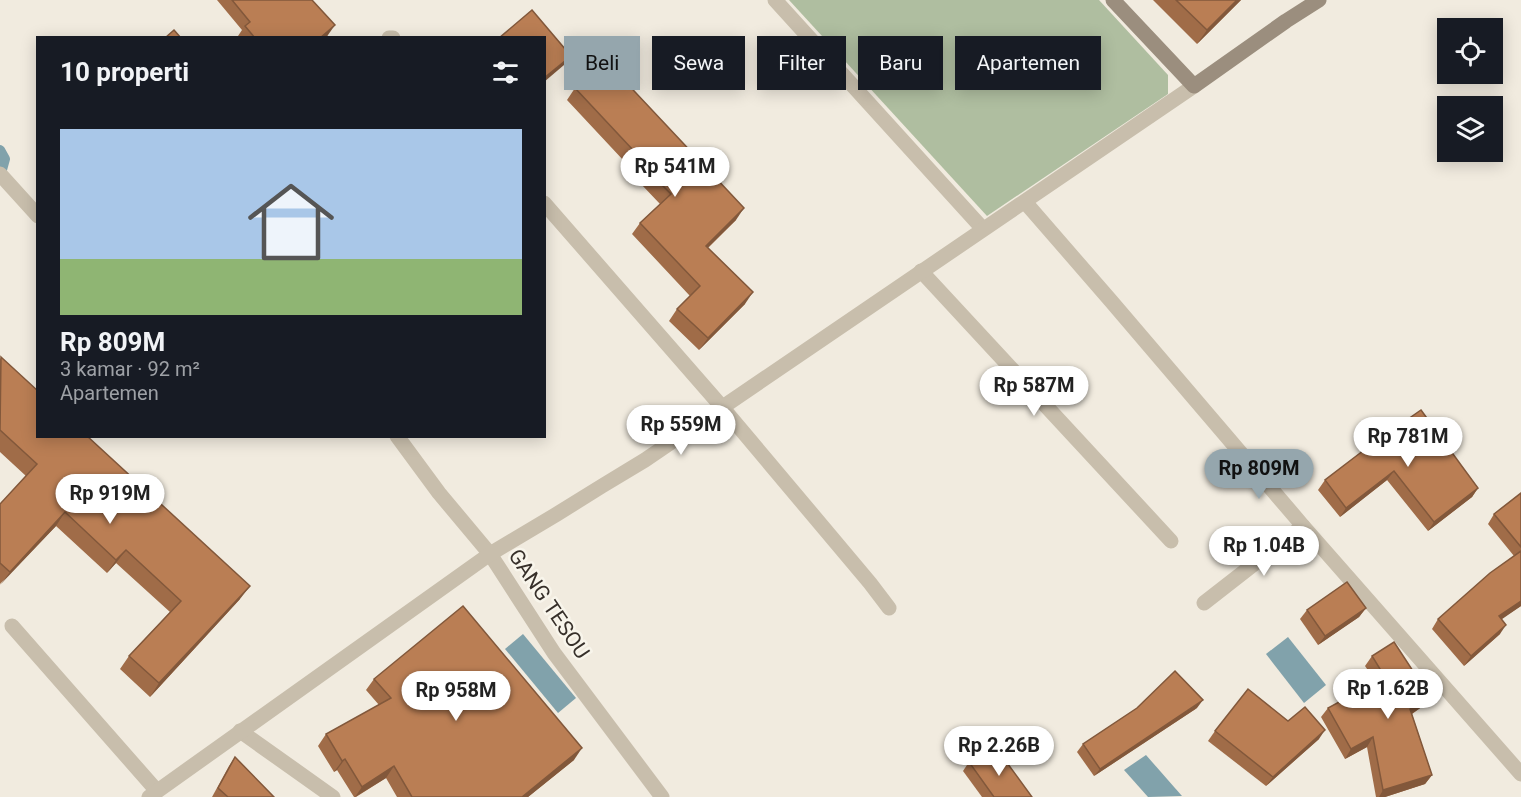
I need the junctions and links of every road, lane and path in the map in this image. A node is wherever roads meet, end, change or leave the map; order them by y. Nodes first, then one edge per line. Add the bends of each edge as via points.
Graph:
1 (775, 0) edge
2 (1113, 0) edge
3 (1318, 0) edge
4 (1194, 86) junction
5 (0, 174) edge
6 (1024, 202) junction
7 (546, 205) edge
8 (36, 214) edge
9 (983, 229) junction
10 (921, 271) junction
11 (722, 407) junction
12 (398, 438) edge
13 (1303, 526) junction
14 (1171, 541) dead end
15 (490, 554) junction
16 (1204, 603) dead end
17 (889, 608) dead end
18 (12, 626) dead end
19 (240, 731) junction
20 (1521, 774) edge
21 (153, 794) edge
22 (333, 797) edge
23 (662, 797) edge

1 - 9 street
2 - 4 street
3 - 4 street
4 - 6 street
5 - 8 street
6 - 9 street
6 - 13 street
7 - 11 street
9 - 10 street
10 - 11 street
10 - 14 street
11 - 15 street via 645,460
11 - 17 street
12 - 15 street, GANG TESOU
13 - 16 street
13 - 20 street
15 - 19 street
15 - 23 street, GANG TESOU via 554,653
18 - 21 street
19 - 21 street
19 - 22 street

